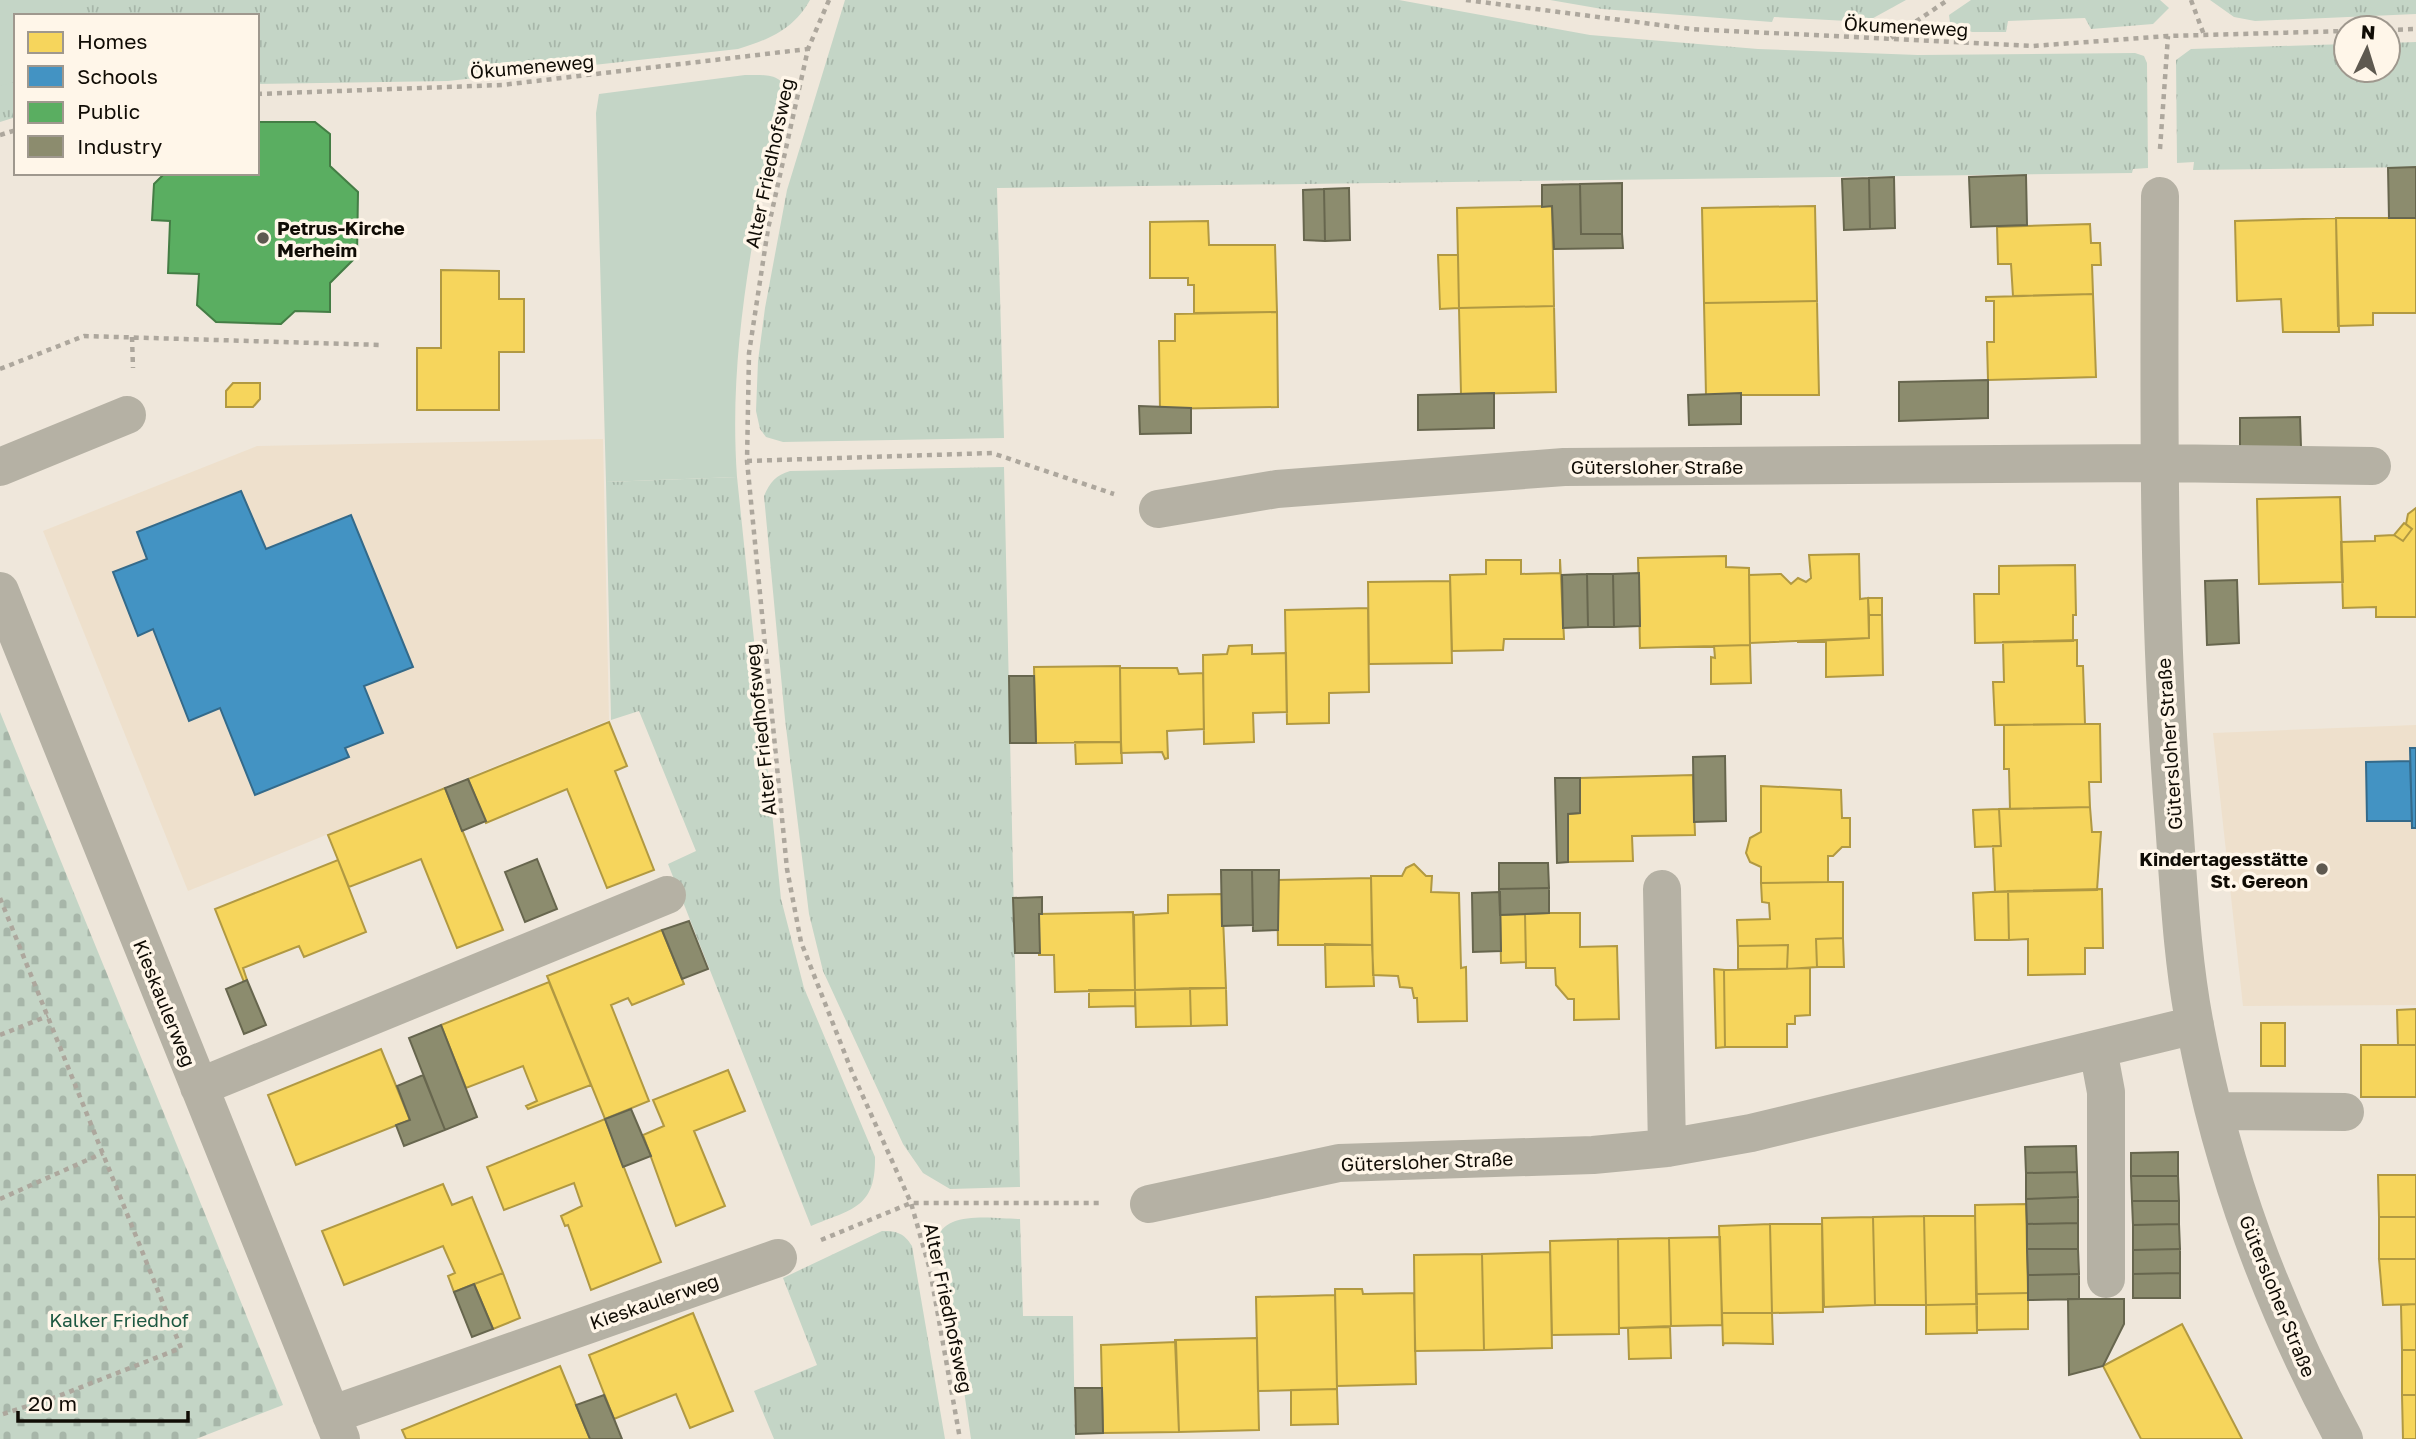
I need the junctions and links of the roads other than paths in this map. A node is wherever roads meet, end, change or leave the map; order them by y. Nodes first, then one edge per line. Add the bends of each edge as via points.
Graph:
1 (2160, 196) road end
2 (127, 415) dead end
3 (2158, 463) junction
4 (2372, 466) dead end
5 (0, 467) edge
6 (1158, 509) road end
7 (0, 591) edge
8 (1662, 889) dead end
9 (667, 895) dead end
10 (2195, 1025) junction
11 (2098, 1049) junction
12 (199, 1087) junction
13 (2216, 1111) junction
14 (2345, 1111) dead end
15 (1667, 1148) junction
16 (1149, 1204) road end
17 (778, 1258) road end
18 (2106, 1279) dead end
19 (336, 1427) edge
20 (2344, 1439) edge

1 - 3 street, Gütersloher Straße
2 - 5 street
3 - 4 street
3 - 6 street, Gütersloher Straße via 1564,467 1277,489
3 - 10 street, Gütersloher Straße via 2165,714
7 - 12 street, Kieskaulerweg
8 - 15 street
9 - 12 street
10 - 11 street, Gütersloher Straße
10 - 13 street, Gütersloher Straße
11 - 15 street, Gütersloher Straße via 1751,1133
11 - 18 street via 2106,1092
12 - 19 street, Kieskaulerweg
13 - 14 street
13 - 20 street, Gütersloher Straße via 2235,1190 2264,1272 2301,1359
15 - 16 street, Gütersloher Straße via 1593,1155 1339,1163
17 - 19 street, Kieskaulerweg

